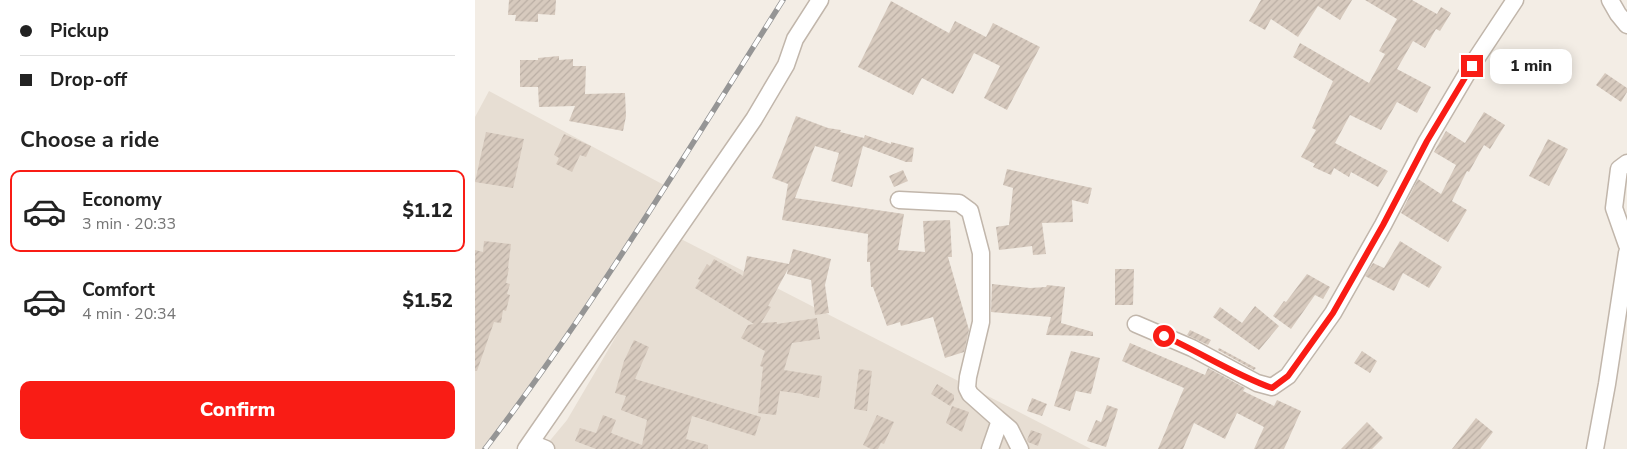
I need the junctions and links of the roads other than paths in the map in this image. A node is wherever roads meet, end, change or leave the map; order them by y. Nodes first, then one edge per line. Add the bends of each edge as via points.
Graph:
1 (820, 0) edge
2 (1515, 0) edge
3 (1610, 0) edge
4 (1627, 25) edge
5 (1627, 163) edge
6 (899, 200) dead end
7 (1627, 245) edge
8 (1627, 253) edge
9 (1136, 324) dead end
10 (997, 418) junction
11 (529, 446) edge
12 (546, 449) edge
13 (990, 449) edge
14 (1020, 449) edge
15 (1595, 449) edge

1 - 11 street via 795,39 786,65 755,119
2 - 9 street via 1427,141 1333,313 1288,376 1272,388 1257,383 1192,348
3 - 4 street
5 - 7 street via 1619,170 1614,208
6 - 10 street via 959,203 970,211 981,253 981,322 967,388
8 - 15 street
10 - 13 street via 999,423
10 - 14 street via 1011,429
11 - 12 street

